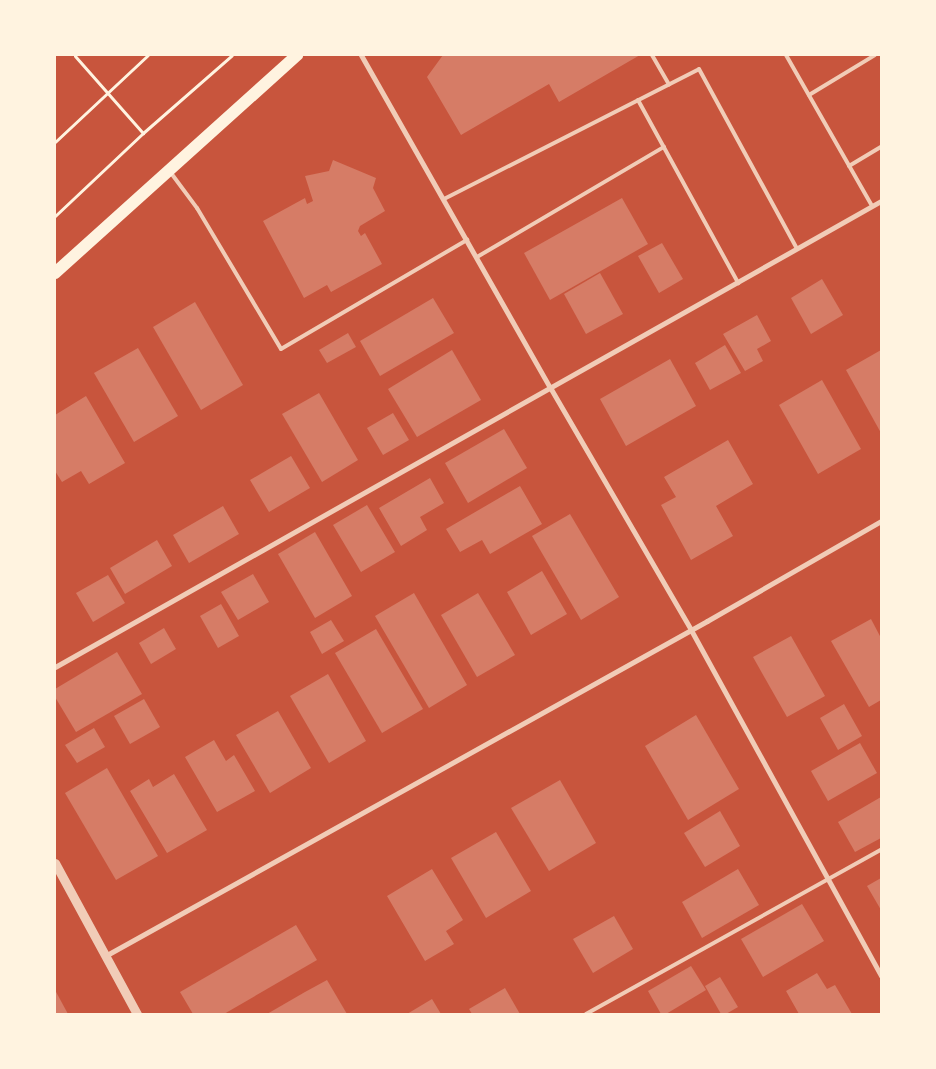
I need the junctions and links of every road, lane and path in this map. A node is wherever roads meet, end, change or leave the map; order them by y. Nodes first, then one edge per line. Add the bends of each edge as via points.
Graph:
1 (148, 55) edge
2 (232, 55) edge
3 (297, 55) edge
4 (361, 55) edge
5 (652, 55) edge
6 (786, 55) edge
7 (875, 55) edge
8 (75, 56) edge
9 (669, 84) junction
10 (107, 93) junction
11 (809, 96) junction
12 (638, 100) junction
13 (143, 133) junction
14 (55, 142) edge
15 (664, 147) junction
16 (881, 147) edge
17 (849, 166) junction
18 (169, 170) junction
19 (444, 199) junction
20 (881, 201) edge
21 (872, 206) junction
22 (55, 216) edge
23 (467, 240) junction
24 (797, 249) junction
25 (477, 257) junction
26 (55, 273) edge
27 (738, 283) junction
28 (551, 389) junction
29 (881, 521) edge
30 (691, 630) junction
31 (55, 667) edge
32 (881, 850) edge
33 (55, 863) edge
34 (828, 880) junction
35 (105, 956) junction
36 (881, 976) edge
37 (137, 1014) edge
38 (586, 1014) edge

1 - 10 path
2 - 13 path
3 - 18 main road
4 - 19 street
5 - 9 lane
6 - 11 lane
7 - 11 lane
8 - 10 path
9 - 12 lane
9 - 24 lane via 698,69
10 - 13 path
10 - 14 path
11 - 17 lane
12 - 15 lane
12 - 19 lane
13 - 22 path
15 - 25 lane
15 - 27 lane
16 - 17 lane
17 - 21 lane
18 - 23 lane via 197,208 281,349
18 - 26 main road
19 - 23 street
20 - 21 street
21 - 24 street
23 - 25 street
24 - 27 street
25 - 28 street
27 - 28 street
28 - 30 street
28 - 31 street
29 - 30 street
30 - 34 street
30 - 35 street
32 - 34 lane
33 - 35 street
34 - 36 street
34 - 38 lane
35 - 37 street

